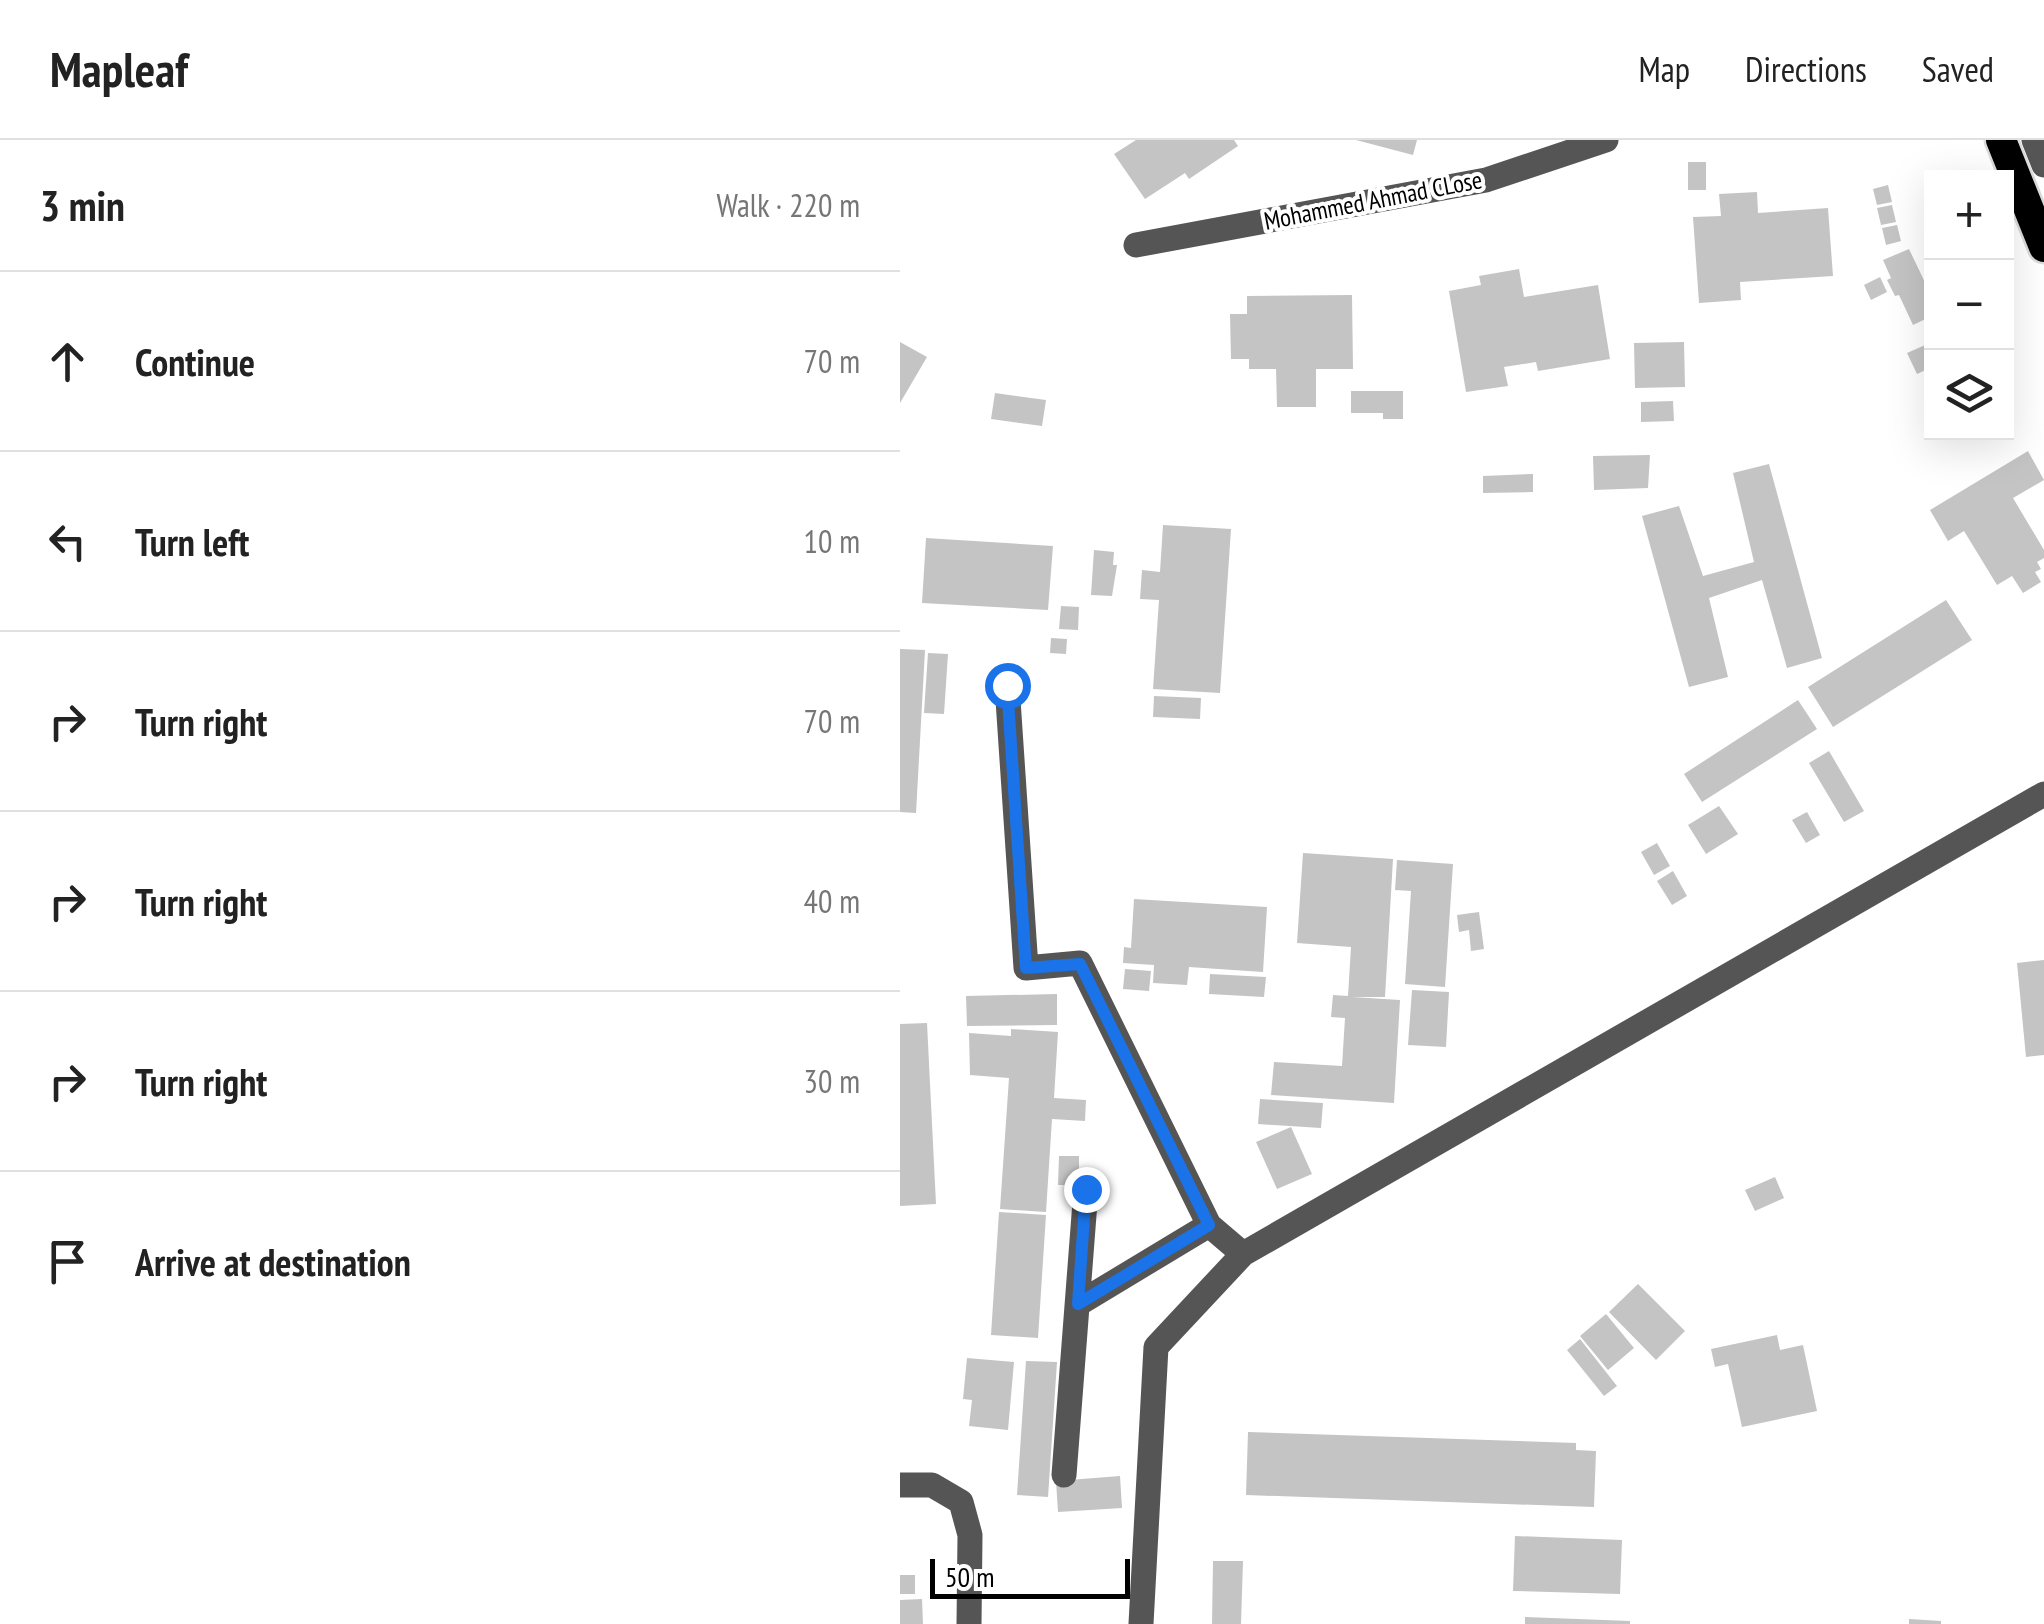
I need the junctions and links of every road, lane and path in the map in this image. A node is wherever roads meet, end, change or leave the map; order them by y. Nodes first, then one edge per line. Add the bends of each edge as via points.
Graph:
1 (1606, 140) edge
2 (2001, 140) edge
3 (2034, 140) edge
4 (2044, 165) edge
5 (1136, 245) dead end
6 (2044, 247) edge
7 (1007, 685) dead end
8 (2044, 794) edge
9 (1086, 1189) dead end
10 (1209, 1225) junction
11 (1242, 1254) junction
12 (1078, 1304) junction
13 (1064, 1475) dead end
14 (900, 1486) edge
15 (969, 1624) edge
16 (1141, 1624) edge

1 - 5 street, Mohammed Ahmad CLose via 1486,180
2 - 6 highway
3 - 4 street
7 - 10 street via 1026,968 1080,964
8 - 11 street
9 - 12 street
10 - 11 street
10 - 12 street
11 - 16 street via 1156,1347
12 - 13 street
14 - 15 street via 932,1485 961,1502 970,1535

